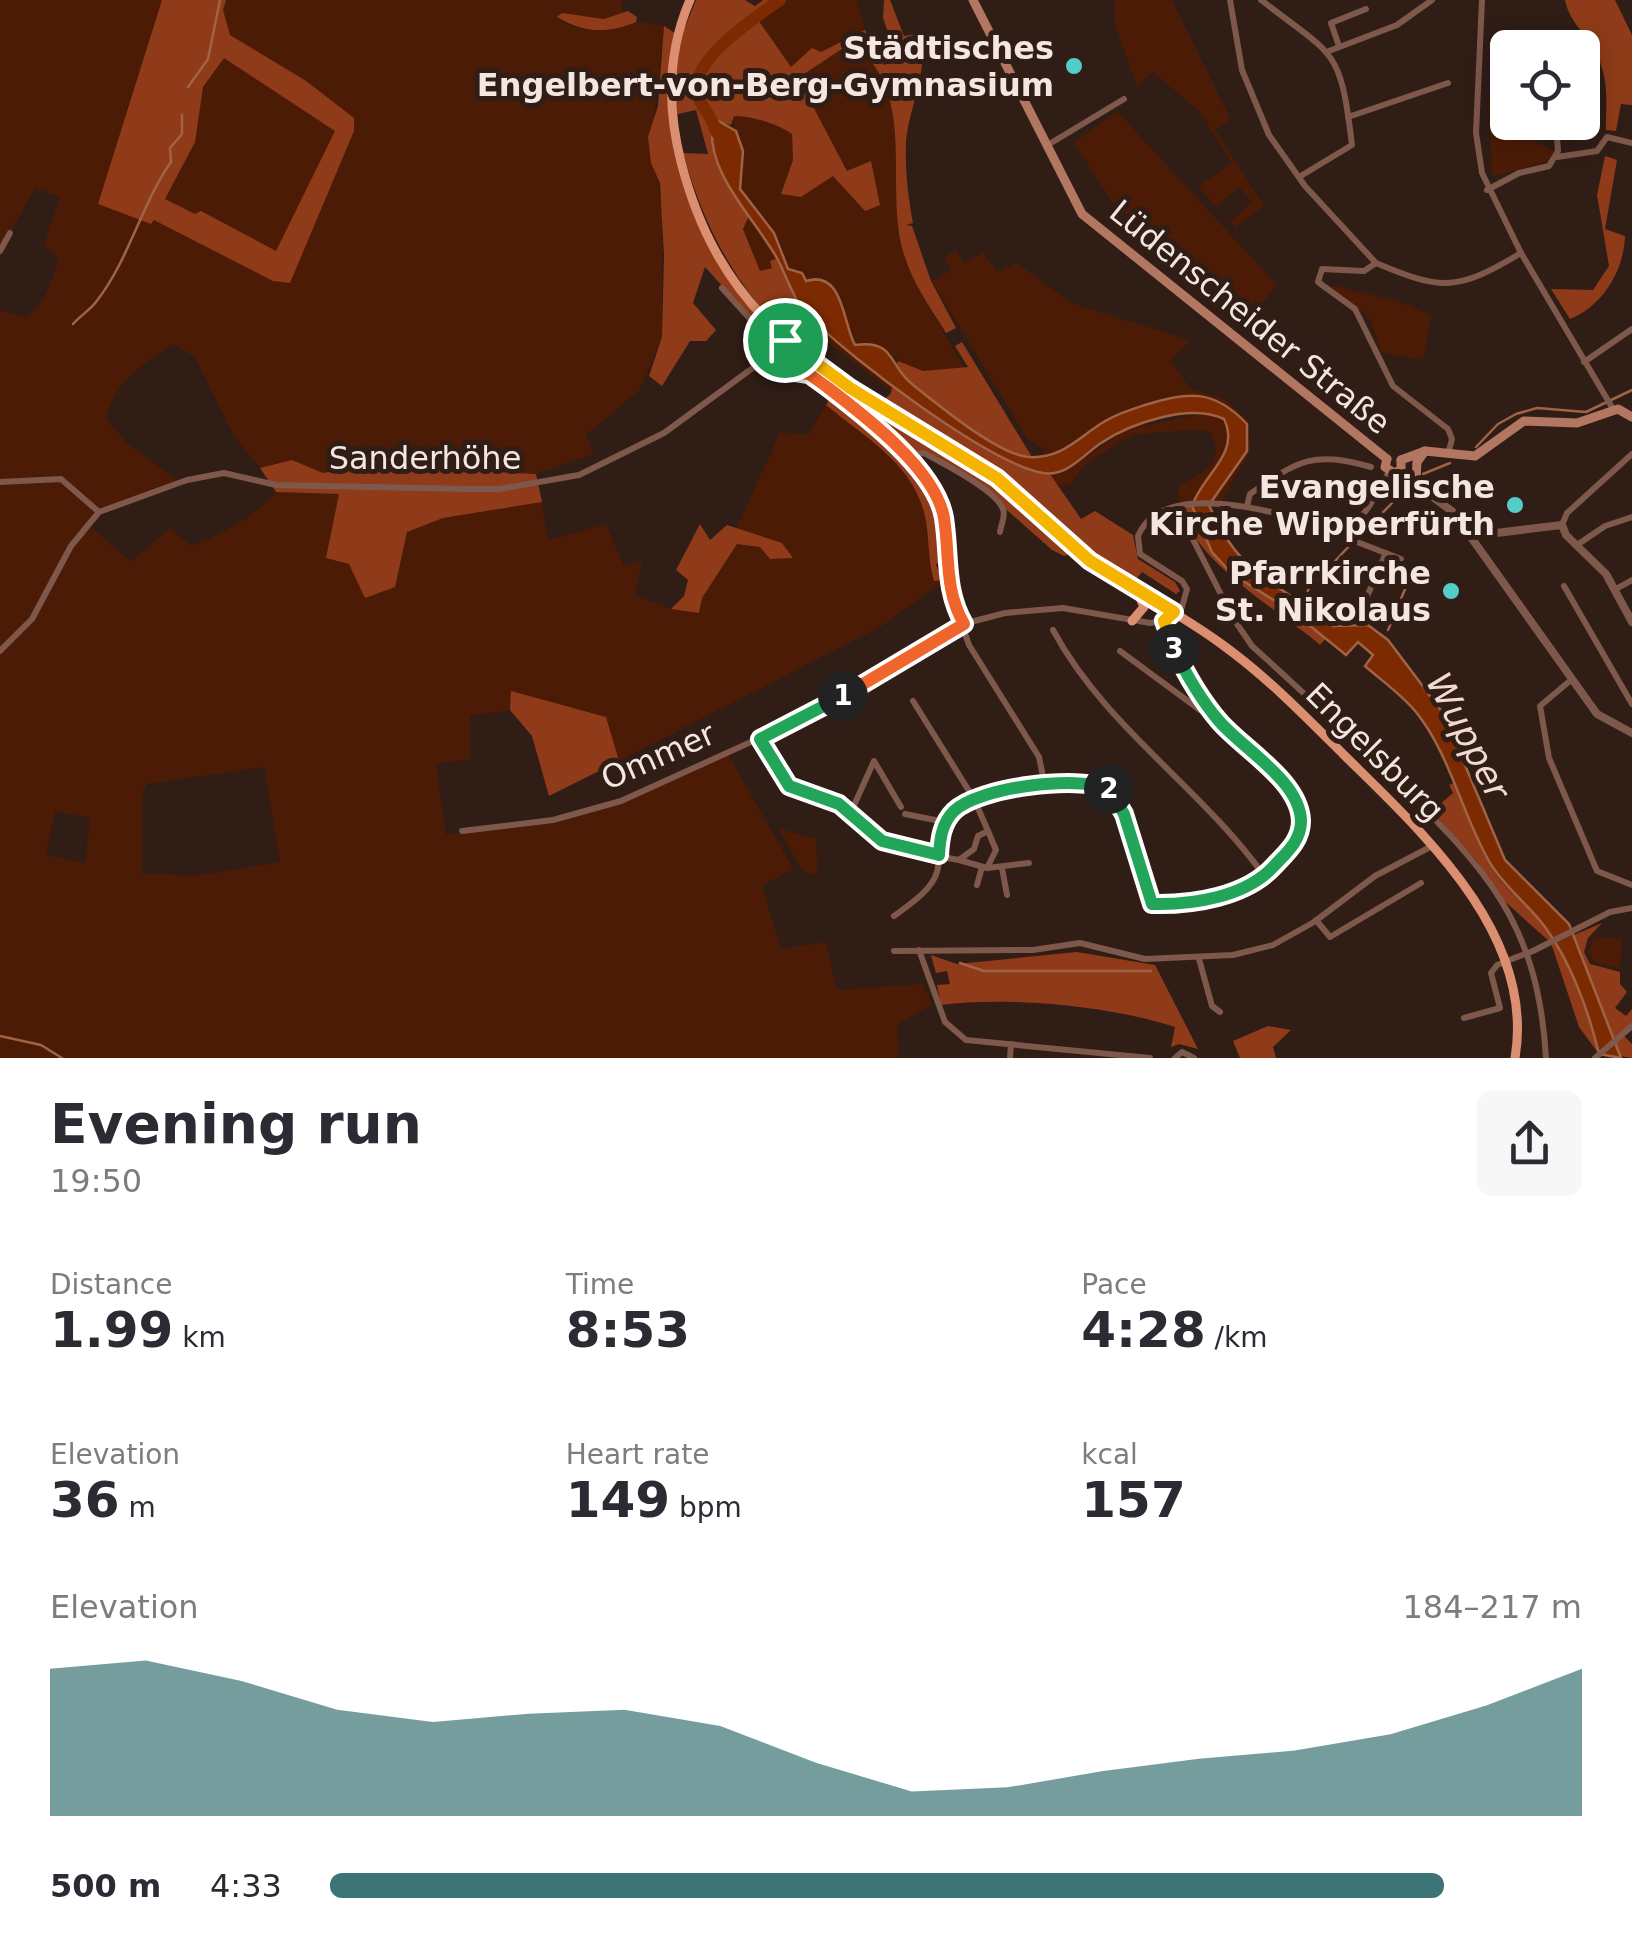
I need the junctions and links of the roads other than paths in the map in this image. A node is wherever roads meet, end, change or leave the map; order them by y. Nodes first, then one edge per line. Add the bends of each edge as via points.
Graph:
1 (690, 0) edge
2 (973, 0) edge
3 (1230, 0) edge
4 (1261, 0) edge
5 (1432, 0) edge
6 (1482, 0) edge
7 (1366, 9) dead end
8 (1339, 46) junction
9 (1329, 51) junction
10 (1448, 83) dead end
11 (1124, 99) dead end
12 (1348, 116) junction
13 (1556, 140) edge
14 (1632, 143) edge
15 (1045, 146) junction
16 (1557, 157) junction
17 (1300, 177) junction
18 (1488, 190) junction
19 (10, 233) dead end
20 (0, 250) edge
21 (1521, 253) junction
22 (1376, 264) junction
23 (722, 288) dead end
24 (1632, 319) edge
25 (1632, 330) edge
26 (785, 340) junction
27 (765, 359) junction
28 (1584, 362) junction
29 (1612, 407) junction
30 (1632, 418) edge
31 (1425, 450) junction
32 (1448, 454) junction
33 (1632, 454) edge
34 (906, 456) junction
35 (1386, 459) junction
36 (1402, 460) junction
37 (1371, 467) dead end
38 (1394, 472) junction
39 (1416, 480) junction
40 (0, 482) edge
41 (1247, 506) junction
42 (1182, 507) junction
43 (98, 512) junction
44 (1632, 517) edge
45 (1562, 525) junction
46 (1339, 528) junction
47 (1000, 532) dead end
48 (1475, 538) junction
49 (1577, 545) junction
50 (1386, 552) junction
51 (1401, 559) dead end
52 (1632, 580) edge
53 (1564, 586) dead end
54 (1135, 589) junction
55 (1616, 589) junction
56 (1178, 609) junction
57 (1358, 618) dead end
58 (1132, 621) junction
59 (1164, 621) junction
60 (1632, 622) edge
61 (964, 624) junction
62 (1053, 630) dead end
63 (0, 651) edge
64 (1120, 651) dead end
65 (1571, 680) junction
66 (912, 701) dead end
67 (1632, 704) edge
68 (1213, 713) junction
69 (1632, 733) edge
70 (760, 739) junction
71 (1044, 786) junction
72 (974, 798) junction
73 (851, 812) junction
74 (945, 822) junction
75 (462, 831) dead end
76 (988, 831) junction
77 (1433, 845) junction
78 (939, 855) junction
79 (959, 860) junction
80 (1029, 864) dead end
81 (984, 867) junction
82 (1002, 868) junction
83 (1264, 877) junction
84 (1420, 883) dead end
85 (977, 884) dead end
86 (1632, 885) edge
87 (1006, 895) dead end
88 (1632, 908) edge
89 (894, 916) dead end
90 (1316, 920) junction
91 (918, 950) junction
92 (894, 951) dead end
93 (1199, 958) junction
94 (1503, 962) junction
95 (1220, 1012) dead end
96 (1464, 1018) dead end
97 (1632, 1026) edge
98 (1011, 1044) junction
99 (1083, 1054) edge
100 (1596, 1056) edge
101 (1010, 1058) edge
102 (1150, 1058) edge
103 (1175, 1058) edge
104 (1194, 1058) edge
105 (1515, 1058) edge
106 (1546, 1058) edge

1 - 26 main road, Engelsburg via 670,86 684,170 723,266
2 - 15 main road, Lüdenscheider Straße
3 - 17 street via 1254,104
4 - 9 street
5 - 8 street via 1397,25
6 - 18 street via 1476,133
7 - 8 street via 1330,23
8 - 9 street
9 - 12 street via 1342,76
10 - 12 street
11 - 15 street
12 - 17 street via 1352,145
13 - 16 street
14 - 16 street via 1607,137 1597,151
15 - 35 main road, Lüdenscheider Straße via 1082,214
16 - 18 street via 1544,169 1519,172
17 - 22 street
18 - 21 street
19 - 20 street
21 - 22 street via 1448,285
21 - 28 street
22 - 32 street via 1364,270 1322,268 1318,282 1355,309 1392,386 1448,429
23 - 27 street via 760,330
24 - 25 street
25 - 28 street
26 - 27 street, Sanderhöhe
26 - 54 main road, Engelsburg via 1014,491 1082,554
27 - 34 street via 777,372 818,380
27 - 43 street, Sanderhöhe via 664,433 578,476 499,489 276,484 224,473
28 - 29 street
29 - 30 main road
29 - 32 main road via 1577,422 1524,421 1482,454
31 - 32 main road
31 - 36 main road
31 - 39 main road via 1416,462
33 - 45 street via 1567,512
34 - 47 street via 924,453 982,488 1002,505
34 - 61 street via 940,503 947,578
35 - 36 main road
35 - 38 main road
36 - 38 main road
37 - 41 street via 1319,456 1260,487
38 - 39 street, Lüdenscheider Straße
38 - 46 street via 1361,518
39 - 48 street, Lüdenscheider Straße
40 - 43 street via 62,478
41 - 42 street
41 - 46 street
42 - 56 street via 1148,520 1137,542 1144,559 1182,580 1188,594
42 - 106 street via 1252,646 1448,829 1501,898 1530,968
43 - 63 street via 71,546 32,619
44 - 49 street
45 - 48 street
45 - 49 street
46 - 50 street
48 - 65 street, Lüdenscheider Straße
49 - 55 street
50 - 51 street
50 - 57 street
52 - 55 street
53 - 67 street
54 - 56 main road, Engelsburg
54 - 58 main road via 1144,607
55 - 60 street
56 - 59 street
56 - 77 main road, Engelsburg via 1279,692
58 - 59 street, Ommer
58 - 61 street, Ommer via 1062,608
59 - 68 street
61 - 70 street, Ommer
61 - 71 street via 976,659 1038,756
62 - 83 street via 1092,690 1241,843
64 - 68 street
65 - 69 street, Lüdenscheider Straße via 1597,714
65 - 86 street via 1540,706 1549,758 1597,872
66 - 72 street
68 - 83 street via 1297,805 1300,834
70 - 73 street via 785,782
70 - 75 street, Ommer via 588,813
71 - 72 street
71 - 83 street via 1082,782 1109,789 1124,814 1152,904 1225,894
72 - 74 street
72 - 76 street
73 - 74 street via 874,761 903,811
73 - 78 street via 882,841
74 - 78 street
76 - 79 street
76 - 81 street via 996,850
77 - 90 street via 1375,876
77 - 94 main road, Engelsburg via 1477,906
78 - 79 street
78 - 89 street via 936,875
79 - 81 street
80 - 82 street
81 - 82 street
81 - 85 street
82 - 87 street
84 - 90 street via 1330,937
88 - 94 street, bridge
90 - 93 street via 1256,950
91 - 92 street
91 - 93 street via 1080,943 1145,959
91 - 98 street via 955,1034 981,1045
93 - 95 street via 1212,1006
94 - 96 street, Engelsburg via 1491,973 1500,1008
94 - 105 main road, Engelsburg via 1517,1023
97 - 100 street
98 - 99 street
98 - 101 street
99 - 102 street
103 - 104 street via 1182,1052

